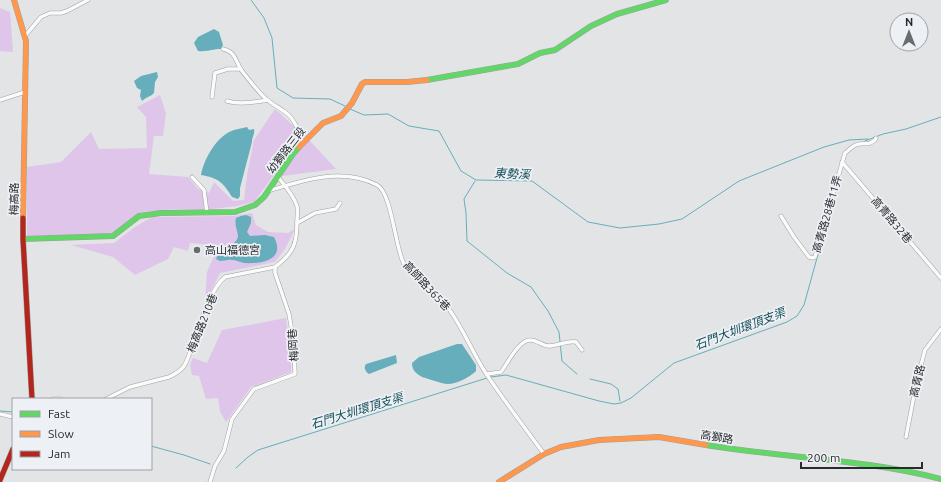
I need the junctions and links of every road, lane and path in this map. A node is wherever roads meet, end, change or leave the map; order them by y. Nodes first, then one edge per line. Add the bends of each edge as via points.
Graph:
1 (14, 0) edge
2 (88, 0) edge
3 (666, 0) edge
4 (26, 36) junction
5 (223, 49) dead end
6 (241, 69) junction
7 (25, 92) junction
8 (212, 97) dead end
9 (0, 100) edge
10 (268, 100) junction
11 (227, 101) dead end
12 (876, 138) dead end
13 (303, 143) junction
14 (842, 162) junction
15 (278, 176) junction
16 (192, 177) dead end
17 (285, 186) junction
18 (267, 191) junction
19 (340, 203) dead end
20 (208, 213) junction
21 (781, 216) dead end
22 (297, 222) junction
23 (23, 239) junction
24 (275, 267) junction
25 (941, 278) edge
26 (941, 329) edge
27 (582, 350) dead end
28 (487, 374) junction
29 (32, 398) edge
30 (108, 398) edge
31 (0, 414) edge
32 (12, 417) edge
33 (906, 438) dead end
34 (12, 451) edge
35 (544, 454) junction
36 (941, 479) edge
37 (0, 480) edge
38 (504, 480) edge
39 (210, 482) edge
40 (498, 482) edge

1 - 4 street, 梅高路
2 - 4 street via 68,11 41,17
3 - 13 street, 幼獅路三段 via 617,14 591,26 555,50 540,53 518,64 407,82 365,82 341,116 323,123
4 - 7 street, 梅高路
5 - 6 street via 231,51
6 - 8 street via 215,73
6 - 10 street
7 - 9 street
7 - 23 street, 梅高路
10 - 11 street
10 - 13 street via 286,112 297,126
12 - 14 street, 高青路28巷11弄 via 870,144 851,147 845,153
13 - 15 street, 幼獅路三段
14 - 21 street, 高青路28巷11弄 via 815,257 809,257
14 - 25 street, 高青路32巷
15 - 17 street
15 - 18 street, 幼獅路三段
16 - 20 street via 204,190
17 - 18 street, 高師路365巷
17 - 22 street via 297,207
17 - 28 street, 高師路365巷 via 302,180 344,176 378,185 390,208 398,250 405,266 447,307
18 - 20 street, 幼獅路三段 via 255,205 235,212
19 - 22 street via 336,209 315,213
20 - 23 street, 幼獅路三段 via 161,213 139,216 113,236
22 - 24 street via 296,242 282,262
23 - 29 street, 梅高路
24 - 30 street, 梅高路210巷 via 225,277 218,283 184,367 176,374 130,387
24 - 39 street, 梅岡巷 via 291,321 295,374 254,389 232,419 224,451 215,466
26 - 33 street, 高青路 via 925,350
27 - 28 street via 572,341 548,346 527,340 516,350 501,372
28 - 35 street, 高師路365巷
31 - 32 street
34 - 37 street
35 - 36 street, 高獅路 via 561,447 599,440 659,437 743,451 914,472
35 - 38 street, 高獅路
38 - 40 street, 高獅路

